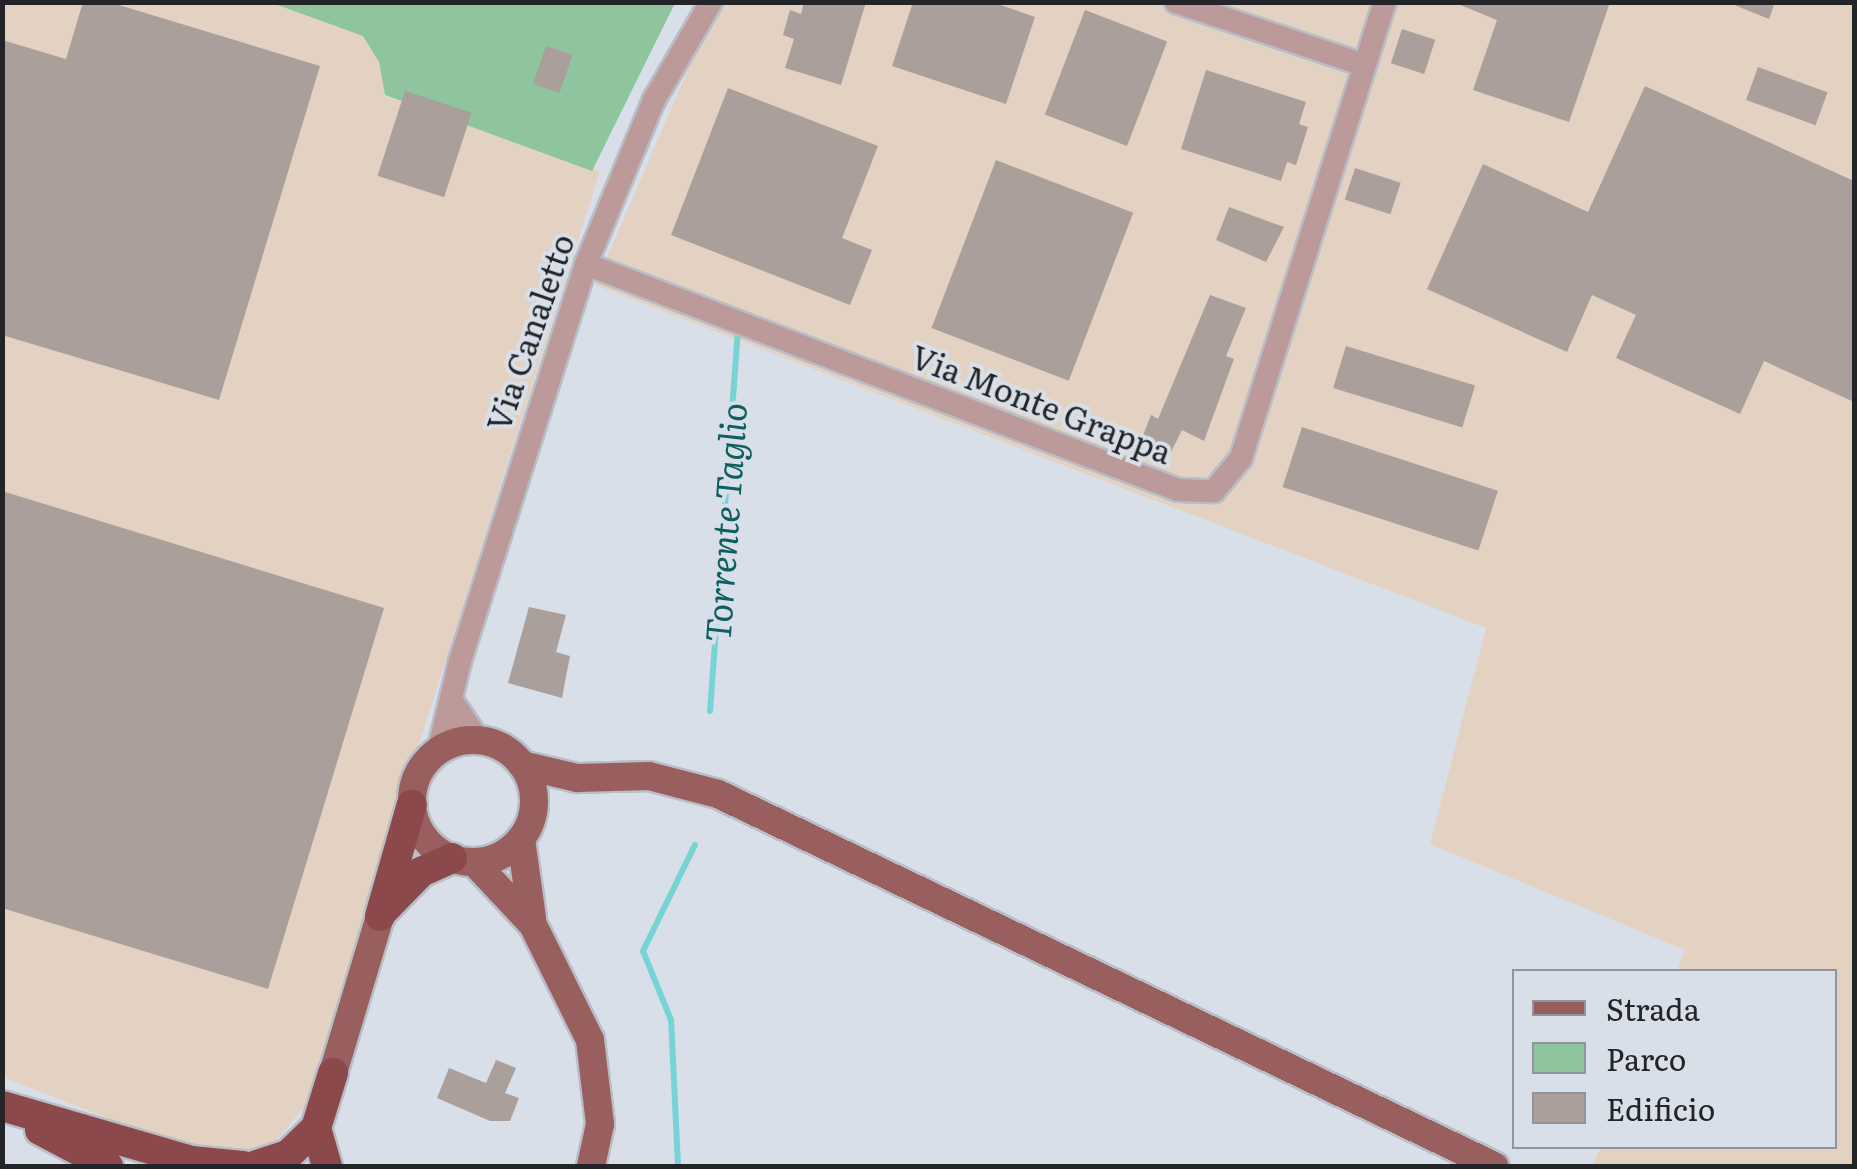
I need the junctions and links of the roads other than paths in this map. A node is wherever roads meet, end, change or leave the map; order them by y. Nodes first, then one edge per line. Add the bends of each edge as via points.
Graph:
1 (711, 2) edge
2 (1176, 2) edge
3 (1385, 2) edge
4 (1364, 65) junction
5 (586, 264) junction
6 (451, 699) junction
7 (496, 745) junction
8 (438, 752) junction
9 (522, 764) junction
10 (578, 778) junction
11 (412, 804) junction
12 (534, 810) junction
13 (521, 839) junction
14 (463, 860) junction
15 (380, 916) junction
16 (533, 925) junction
17 (332, 1073) joint
18 (2, 1108) edge
19 (316, 1128) junction
20 (108, 1166) edge
21 (154, 1166) edge
22 (244, 1166) edge
23 (254, 1166) edge
24 (326, 1166) edge
25 (591, 1166) edge
26 (1494, 1166) edge

1 - 5 street, Via Canaletto via 654,100
2 - 4 street
3 - 4 street, Via Monte Grappa
4 - 5 street, Via Monte Grappa via 1241,458 1214,492 1178,490
5 - 6 street, Via Canaletto
6 - 7 street via 477,738
6 - 8 street, Via Canaletto
7 - 8 main road via 460,742
7 - 9 main road
8 - 11 main road via 422,770
9 - 10 main road
9 - 12 main road
10 - 12 main road
10 - 26 main road via 650,776 718,794
11 - 14 main road via 424,837
11 - 15 highway
12 - 13 main road
13 - 14 main road via 505,854
13 - 16 main road
14 - 15 highway via 421,872
14 - 16 main road
15 - 17 main road
16 - 25 main road via 590,1040 600,1124
17 - 19 highway
18 - 20 highway
18 - 21 highway
18 - 22 highway via 191,1161
19 - 23 highway via 288,1155
19 - 24 highway

